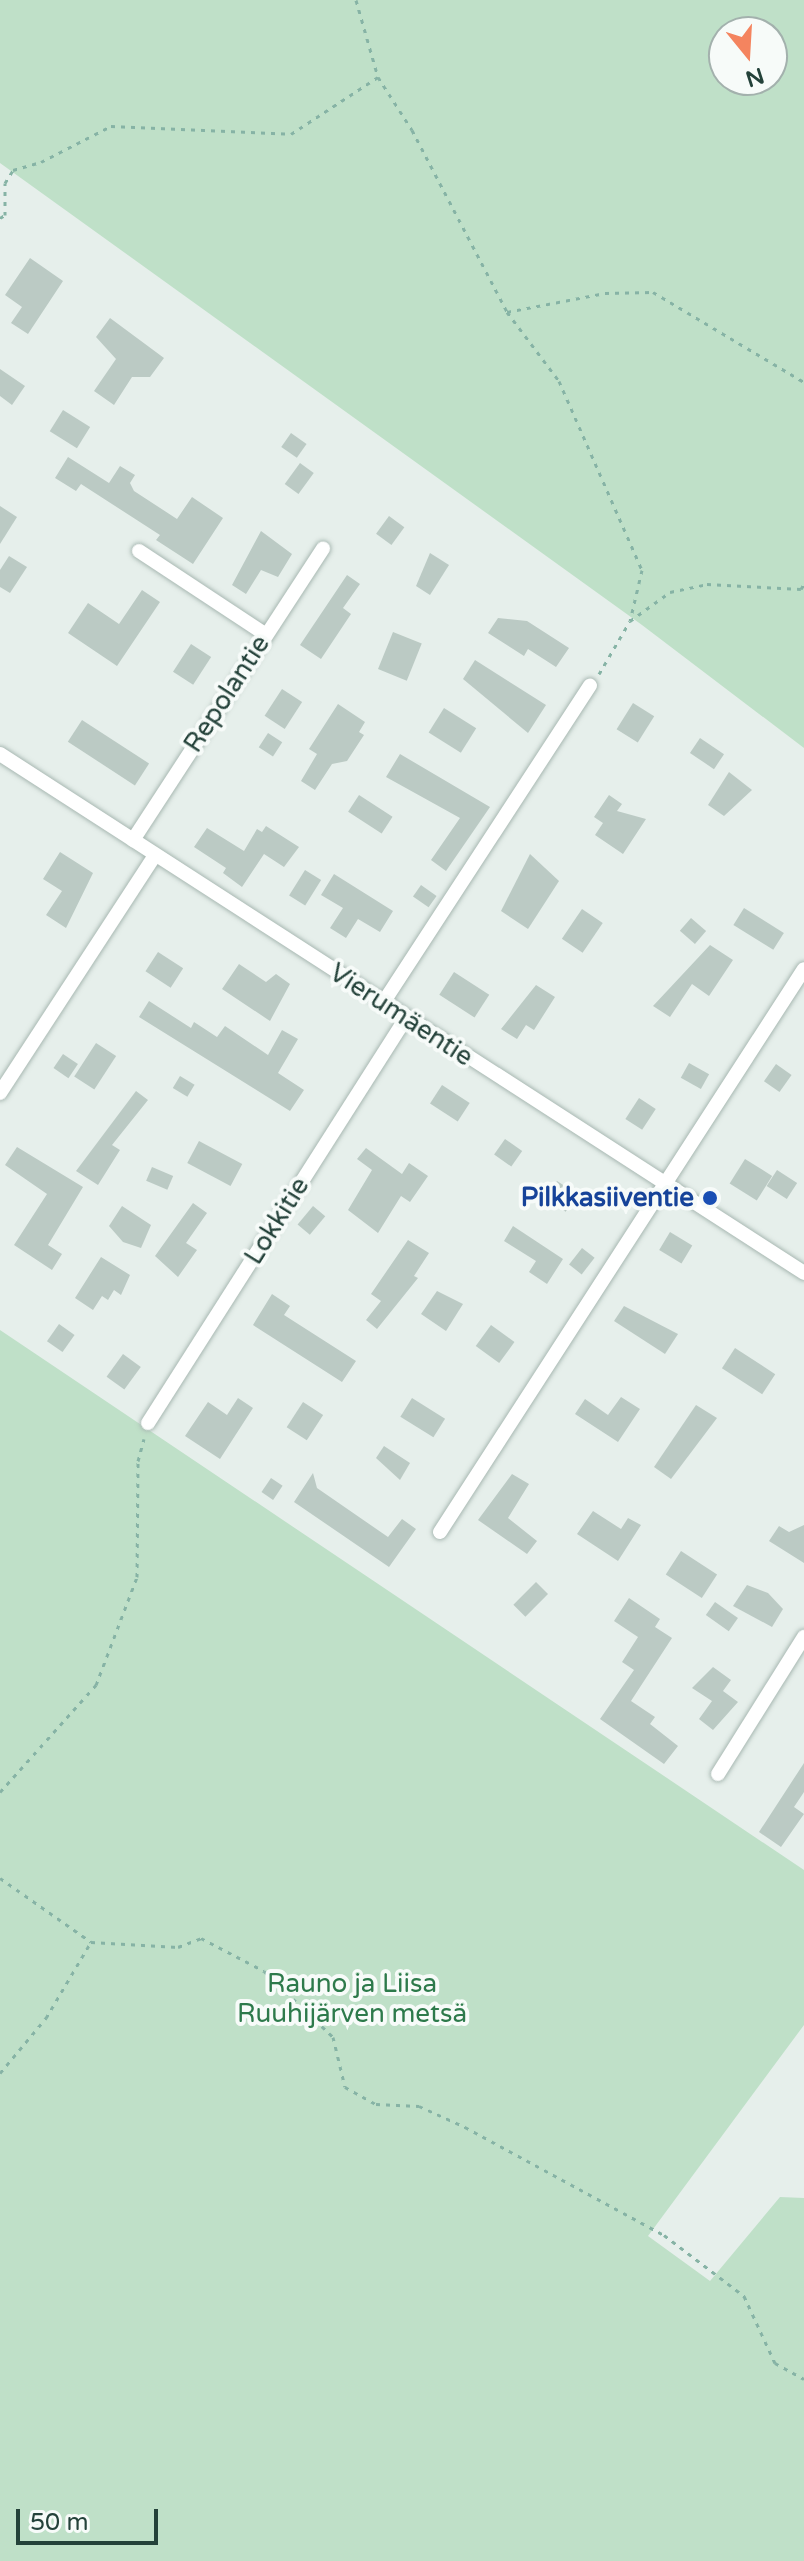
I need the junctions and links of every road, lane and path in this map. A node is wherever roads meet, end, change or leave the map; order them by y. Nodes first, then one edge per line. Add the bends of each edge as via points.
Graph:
1 (356, 0) edge
2 (378, 77) junction
3 (0, 218) edge
4 (507, 312) junction
5 (804, 382) edge
6 (323, 549) dead end
7 (139, 551) dead end
8 (804, 584) edge
9 (630, 621) junction
10 (265, 634) junction
11 (590, 686) joint
12 (0, 754) edge
13 (133, 840) junction
14 (155, 855) junction
15 (804, 969) edge
16 (383, 1003) junction
17 (406, 1018) junction
18 (0, 1093) edge
19 (663, 1182) junction
20 (804, 1273) edge
21 (148, 1423) joint
22 (440, 1532) dead end
23 (804, 1637) edge
24 (718, 1774) dead end
25 (0, 1792) edge
26 (0, 1878) edge
27 (91, 1942) junction
28 (0, 2073) edge
29 (804, 2379) edge

1 - 2 path
2 - 3 path via 291,134 111,126 41,162 13,170 5,183 5,215
2 - 4 path via 412,130
4 - 5 path via 605,293 653,292
4 - 9 path via 559,381 642,570
6 - 10 street, Repolantie
7 - 10 street
8 - 9 path via 801,589 707,584 682,590
9 - 11 path
10 - 13 street, Repolantie
11 - 16 street
12 - 13 street, Vierumäentie
13 - 14 street, Vierumäentie
14 - 16 street, Vierumäentie
14 - 18 street
15 - 19 street
16 - 17 street, Vierumäentie
17 - 19 street, Vierumäentie
17 - 21 street, Lokkitie
19 - 20 street, Vierumäentie
19 - 22 street
21 - 25 path via 138,1461 137,1577 96,1685
23 - 24 street
26 - 27 path
27 - 28 path via 46,2018
27 - 29 path via 178,1947 201,1938 264,1971 333,2037 345,2087 376,2104 419,2106 465,2127 664,2235 744,2296 775,2363

